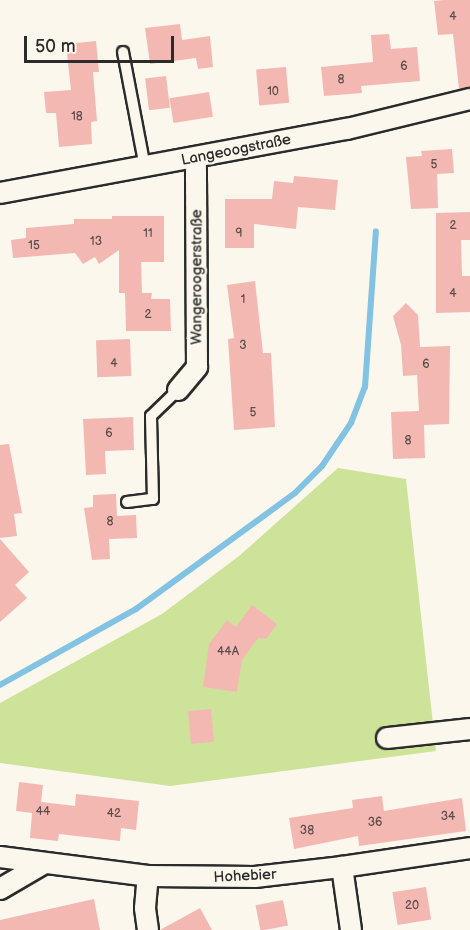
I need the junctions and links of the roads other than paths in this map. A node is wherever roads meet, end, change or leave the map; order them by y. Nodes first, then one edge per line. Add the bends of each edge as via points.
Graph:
1 (123, 52) dead end
2 (470, 99) edge
3 (196, 158) junction
4 (145, 167) junction
5 (0, 193) edge
6 (178, 390) joint
7 (127, 502) dead end
8 (470, 729) edge
9 (387, 738) dead end
10 (470, 848) edge
11 (0, 857) edge
12 (43, 864) junction
13 (342, 867) junction
14 (148, 876) junction
15 (0, 889) edge
16 (148, 930) edge
17 (351, 930) edge

1 - 4 lane
2 - 3 street, Langeoogstraße via 364,126
3 - 4 street, Langeoogstraße
3 - 6 street, Wangeroogerstraße via 197,367
4 - 5 street, Langeoogstraße
6 - 7 lane via 151,416 153,499
8 - 9 street
10 - 13 street, Hohebier
11 - 12 street, Hohebier
12 - 14 street, Hohebier
12 - 15 street
13 - 14 street, Hohebier via 255,877
13 - 17 street
14 - 16 street

